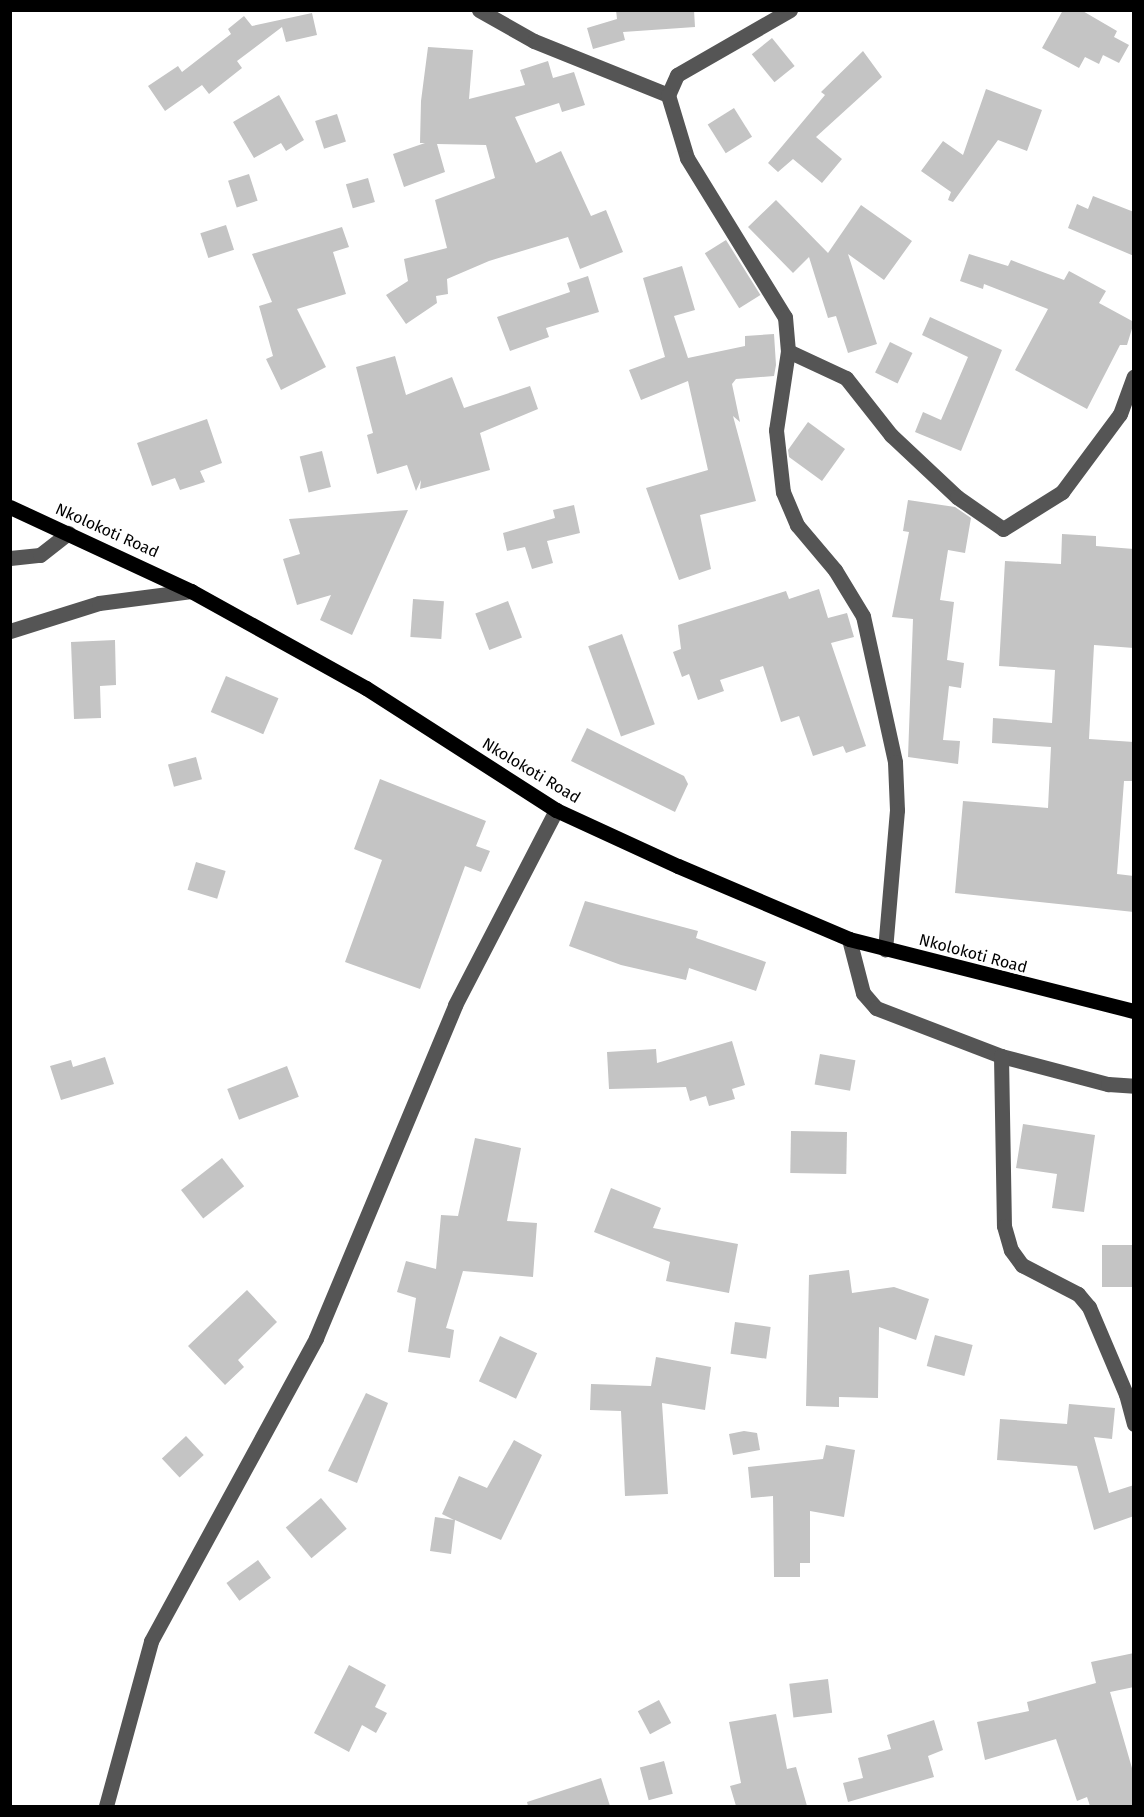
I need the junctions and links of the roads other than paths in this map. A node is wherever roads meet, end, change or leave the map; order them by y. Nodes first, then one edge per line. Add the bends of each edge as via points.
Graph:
1 (479, 10) edge
2 (790, 10) edge
3 (668, 95) junction
4 (788, 351) junction
5 (1134, 376) edge
6 (10, 507) edge
7 (68, 533) junction
8 (10, 558) edge
9 (191, 591) junction
10 (10, 631) edge
11 (556, 810) junction
12 (849, 939) junction
13 (885, 949) junction
14 (1134, 1011) edge
15 (1001, 1056) junction
16 (1134, 1086) edge
17 (1134, 1424) edge
18 (106, 1806) edge

1 - 3 street via 534,41
2 - 3 street via 677,75
3 - 4 street via 687,158 785,317
4 - 5 street via 846,378 891,435 957,497 1003,529 1062,492 1120,414
4 - 13 street via 776,430 783,492 797,525 835,570 863,616 895,762 897,810
6 - 7 main road, Nkolokoti Road
7 - 8 street via 40,555
7 - 9 main road, Nkolokoti Road
9 - 10 street via 99,603
9 - 11 main road, Nkolokoti Road via 366,688
11 - 12 main road, Nkolokoti Road
11 - 18 street via 455,1005 316,1338 151,1641 118,1746
12 - 13 main road, Nkolokoti Road
12 - 15 street via 863,993 876,1008
13 - 14 main road, Nkolokoti Road
15 - 16 street via 1108,1084
15 - 17 street via 1004,1226 1011,1250 1022,1265 1078,1294 1089,1306 1126,1394

